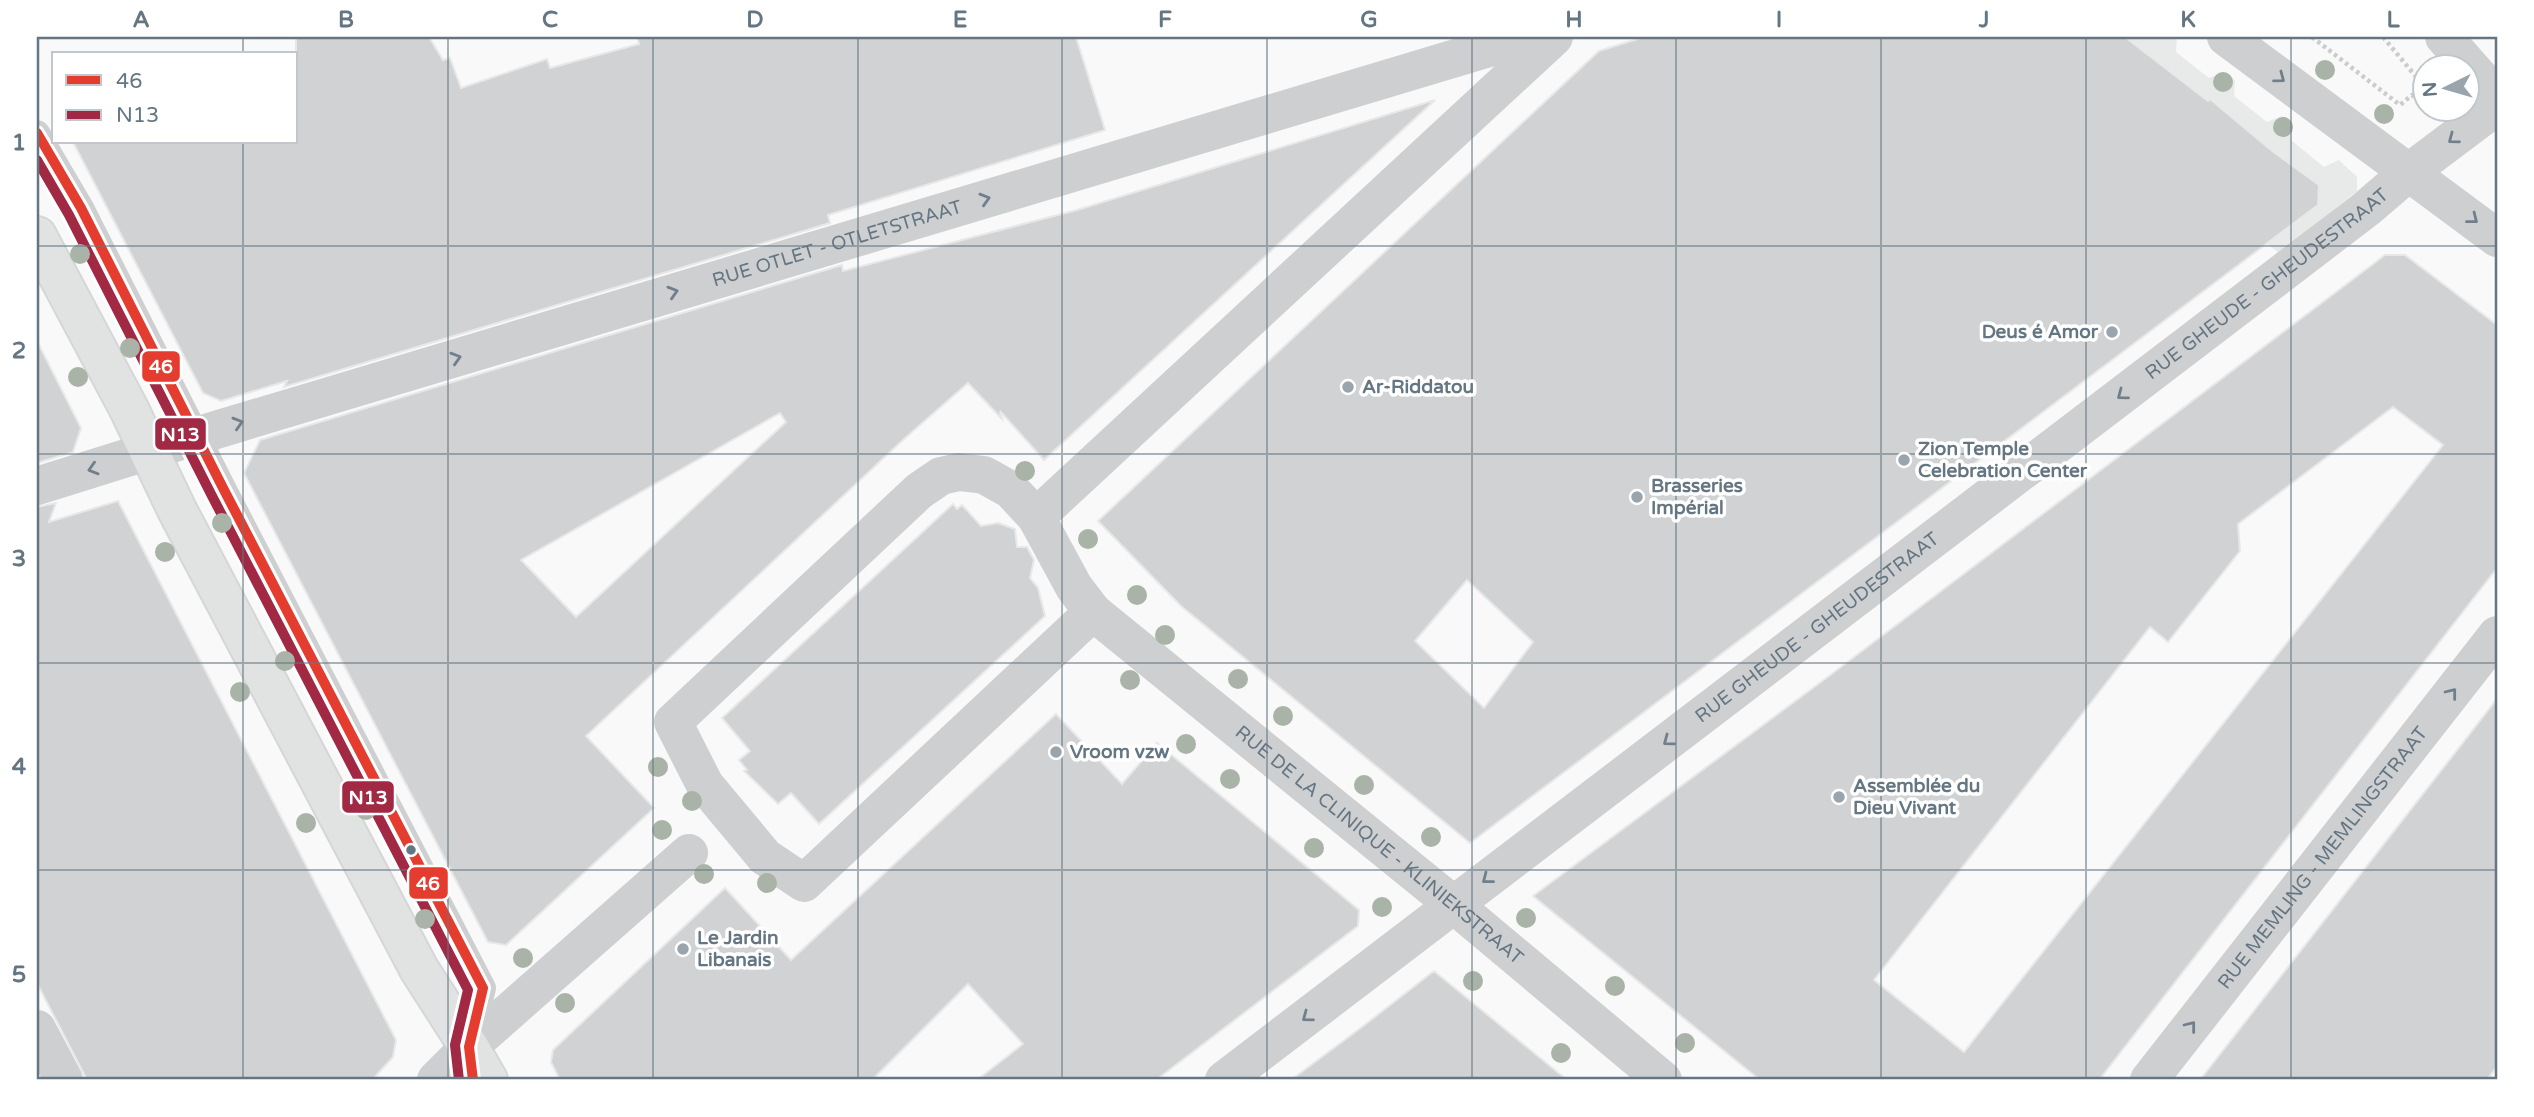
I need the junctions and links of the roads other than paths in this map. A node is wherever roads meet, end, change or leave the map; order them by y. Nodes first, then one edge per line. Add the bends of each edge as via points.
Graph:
1 (1526, 37) edge
2 (1554, 37) edge
3 (2226, 37) edge
4 (2444, 37) edge
5 (2497, 97) edge
6 (2497, 106) edge
7 (37, 133) edge
8 (2408, 173) junction
9 (37, 236) edge
10 (2497, 238) edge
11 (197, 436) junction
12 (149, 452) junction
13 (37, 486) edge
14 (1036, 517) junction
15 (1093, 612) junction
16 (2497, 635) edge
17 (689, 853) dead end
18 (1454, 905) junction
19 (37, 1029) edge
20 (471, 1063) edge
21 (64, 1080) edge
22 (436, 1080) edge
23 (488, 1080) edge
24 (1224, 1080) edge
25 (1663, 1080) edge
26 (2149, 1080) edge

11 -> 1 street, RUE OTLET - OTLETSTRAAT
2 - 14 street
3 -> 8 street
4 - 5 street
6 -> 8 street, RUE GHEUDE - GHEUDESTRAAT
7 - 11 lane via 81,208
8 -> 10 street
8 -> 18 street, RUE GHEUDE - GHEUDESTRAAT
9 - 12 main road
11 - 12 street, RUE OTLET - OTLETSTRAAT
11 - 20 lane via 483,988
12 -> 13 street, RUE OTLET - OTLETSTRAAT
12 - 20 main road
14 - 15 street, RUE DE LA CLINIQUE - KLINIEKSTRAAT
14 - 15 street, RUE DE LA CLINIQUE - KLINIEKSTRAAT via 1011,490 984,475 959,472 941,476 919,491 673,722 705,785 765,856 804,883
15 - 18 street, RUE DE LA CLINIQUE - KLINIEKSTRAAT
26 -> 16 street, RUE MEMLING - MEMLINGSTRAAT
17 - 20 street
18 -> 24 street, RUE GHEUDE - GHEUDESTRAAT
18 - 25 street, RUE DE LA CLINIQUE - KLINIEKSTRAAT
19 - 21 street
20 - 22 street
20 - 23 main road

